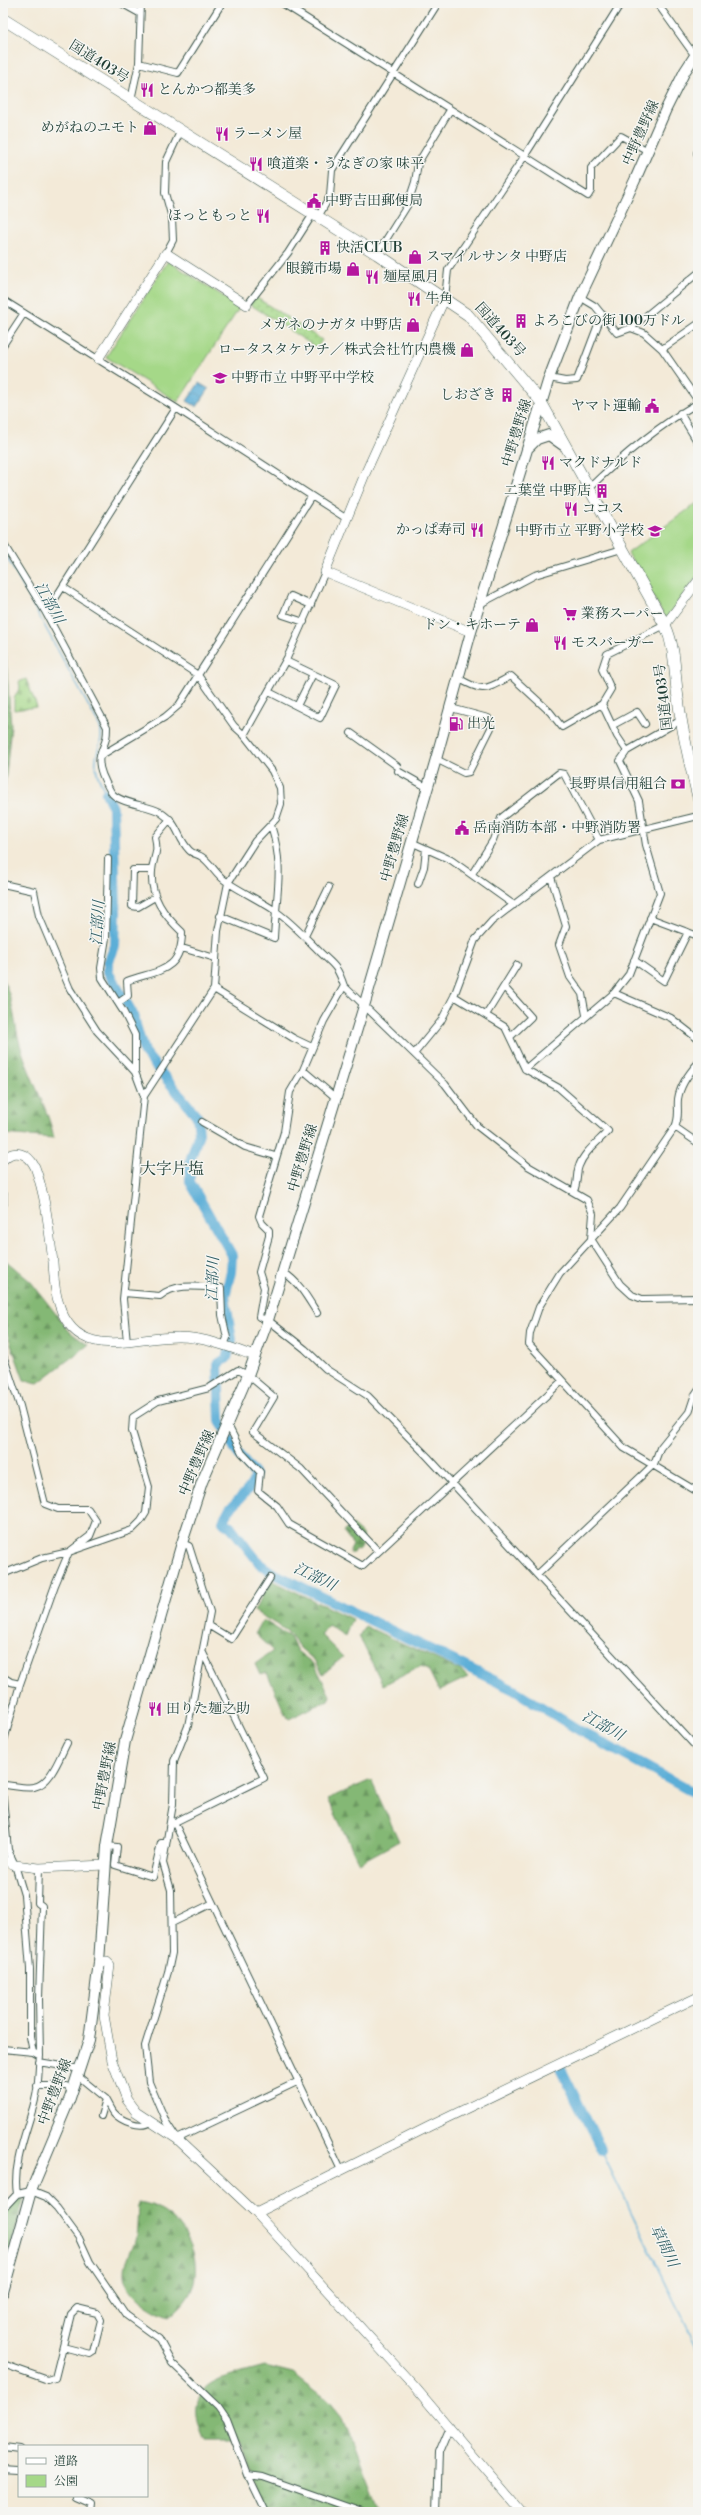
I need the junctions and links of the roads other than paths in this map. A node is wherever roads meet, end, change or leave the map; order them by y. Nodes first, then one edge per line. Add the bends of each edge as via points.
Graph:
1 (121, 3) edge
2 (141, 3) edge
3 (222, 3) edge
4 (282, 3) edge
5 (438, 3) edge
6 (621, 3) edge
7 (657, 3) edge
8 (139, 13) junction
9 (3, 20) edge
10 (696, 54) edge
11 (139, 63) junction
12 (394, 73) junction
13 (131, 100) junction
14 (450, 110) junction
15 (181, 130) junction
16 (648, 151) junction
17 (524, 157) junction
18 (697, 206) dead end
19 (698, 214) edge
20 (316, 215) junction
21 (166, 252) junction
22 (377, 254) junction
23 (698, 273) edge
24 (580, 297) junction
25 (445, 298) junction
26 (3, 300) edge
27 (247, 305) joint
28 (24, 313) junction
29 (602, 314) junction
30 (698, 324) edge
31 (631, 328) junction
32 (3, 345) edge
33 (662, 349) junction
34 (98, 359) junction
35 (549, 378) junction
36 (541, 402) junction
37 (698, 402) edge
38 (176, 408) junction
39 (680, 413) junction
40 (698, 428) edge
41 (691, 432) junction
42 (698, 443) edge
43 (564, 446) junction
44 (527, 451) junction
45 (588, 489) junction
46 (311, 497) junction
47 (347, 520) junction
48 (3, 543) edge
49 (622, 549) junction
50 (324, 572) junction
51 (698, 581) edge
52 (63, 587) junction
53 (480, 604) junction
54 (311, 605) junction
55 (46, 613) junction
56 (304, 622) junction
57 (665, 625) junction
58 (471, 632) junction
59 (286, 661) junction
60 (198, 674) junction
61 (313, 674) junction
62 (458, 678) junction
63 (270, 692) junction
64 (602, 704) junction
65 (297, 706) junction
66 (451, 708) junction
67 (488, 718) dead end
68 (681, 720) junction
69 (645, 724) dead end
70 (613, 725) junction
71 (491, 728) dead end
72 (351, 733) dead end
73 (244, 735) junction
74 (627, 751) junction
75 (100, 756) junction
76 (436, 759) junction
77 (428, 788) junction
78 (698, 798) edge
79 (698, 816) edge
80 (170, 819) junction
81 (271, 825) junction
82 (644, 829) junction
83 (599, 840) junction
84 (411, 842) junction
85 (426, 849) junction
86 (108, 859) dead end
87 (152, 870) junction
88 (472, 874) junction
89 (551, 877) junction
90 (228, 883) junction
91 (3, 884) edge
92 (418, 884) dead end
93 (329, 887) dead end
94 (154, 897) junction
95 (514, 905) junction
96 (275, 911) junction
97 (220, 916) junction
98 (650, 918) junction
99 (688, 932) junction
100 (305, 936) junction
101 (698, 936) edge
102 (182, 948) junction
103 (215, 958) junction
104 (634, 960) junction
105 (517, 965) dead end
106 (344, 986) junction
107 (505, 988) junction
108 (214, 990) junction
109 (614, 993) junction
110 (454, 996) junction
111 (118, 1003) junction
112 (364, 1006) junction
113 (486, 1015) junction
114 (586, 1015) junction
115 (510, 1037) junction
116 (698, 1039) edge
117 (312, 1047) junction
118 (414, 1054) junction
119 (698, 1063) edge
120 (526, 1069) junction
121 (303, 1070) junction
122 (135, 1072) junction
123 (144, 1096) junction
124 (336, 1098) junction
125 (202, 1122) dead end
126 (675, 1127) junction
127 (698, 1143) edge
128 (275, 1156) junction
129 (3, 1160) edge
130 (574, 1191) junction
131 (3, 1195) edge
132 (3, 1203) edge
133 (591, 1239) junction
134 (283, 1272) junction
135 (124, 1293) junction
136 (695, 1298) edge
137 (698, 1303) edge
138 (317, 1313) dead end
139 (268, 1320) junction
140 (127, 1342) junction
141 (225, 1345) junction
142 (3, 1355) edge
143 (255, 1356) junction
144 (248, 1375) junction
145 (562, 1381) junction
146 (698, 1391) edge
147 (228, 1425) junction
148 (654, 1464) junction
149 (451, 1483) junction
150 (698, 1492) edge
151 (182, 1543) junction
152 (378, 1551) junction
153 (69, 1552) junction
154 (3, 1574) edge
155 (537, 1575) junction
156 (270, 1578) dead end
157 (208, 1626) junction
158 (203, 1653) junction
159 (3, 1677) edge
160 (20, 1684) junction
161 (67, 1743) dead end
162 (3, 1744) edge
163 (698, 1749) edge
164 (3, 1785) edge
165 (3, 1798) edge
166 (172, 1823) junction
167 (166, 1843) junction
168 (107, 1846) junction
169 (3, 1860) edge
170 (15, 1865) junction
171 (105, 1866) junction
172 (39, 1868) junction
173 (213, 1903) junction
174 (172, 1924) junction
175 (98, 1962) junction
176 (698, 1997) edge
177 (3, 2049) edge
178 (33, 2052) junction
179 (40, 2059) junction
180 (79, 2073) junction
181 (299, 2081) junction
182 (37, 2086) junction
183 (72, 2094) junction
184 (106, 2099) junction
185 (101, 2116) dead end
186 (150, 2122) junction
187 (177, 2139) junction
188 (341, 2170) junction
189 (31, 2190) junction
190 (17, 2194) junction
191 (3, 2209) edge
192 (256, 2213) junction
193 (3, 2292) edge
194 (63, 2347) junction
195 (3, 2364) edge
196 (450, 2427) junction
197 (3, 2447) edge
198 (18, 2449) edge
199 (3, 2469) edge
200 (18, 2470) edge
201 (248, 2475) junction
202 (77, 2497) edge
203 (90, 2512) edge
204 (266, 2512) edge
205 (362, 2512) edge
206 (437, 2512) edge
207 (521, 2512) edge

1 - 8 street
2 - 8 street
3 - 11 street via 178,73
4 - 12 street
5 - 12 street
6 - 17 street
7 - 10 street
8 - 11 street
9 - 13 highway, 国道403号
10 - 16 main road, 中野豊野線 via 666,109
11 - 13 street
12 - 14 street
12 - 20 street via 332,170 330,196
13 - 15 highway, 国道403号
14 - 17 street
14 - 22 street via 418,163 407,206
15 - 20 highway, 国道403号
15 - 21 street via 166,162 166,193 172,218 173,240
16 - 17 street via 621,136 618,138 614,146 592,168 591,191 588,196
16 - 24 main road, 中野豊野線
17 - 25 street via 448,270
18 - 19 street
20 - 22 highway, 国道403号
20 - 27 street
21 - 27 street
21 - 34 street
22 - 25 highway, 国道403号
23 - 31 street
24 - 29 street via 595,306
24 - 35 main road, 中野豊野線
25 - 36 highway, 国道403号 via 479,326
25 - 47 street
26 - 28 street
28 - 32 street
28 - 34 street
29 - 31 street via 617,333
29 - 35 street via 577,380
30 - 33 street
31 - 33 street via 644,333
33 - 37 street
34 - 38 street
35 - 36 main road, 中野豊野線
36 - 43 highway, 国道403号
36 - 44 main road, 中野豊野線
37 - 39 street
38 - 46 street
38 - 52 street
39 - 41 street
39 - 45 street via 612,466
40 - 41 street
41 - 42 street
43 - 44 main road via 553,436 546,435 533,442
43 - 45 highway, 国道403号
44 - 53 main road, 中野豊野線
45 - 49 highway, 国道403号
46 - 47 street
46 - 60 street
47 - 50 street
48 - 55 street
49 - 53 street via 535,575
49 - 57 highway, 国道403号
50 - 54 street
50 - 58 street
51 - 57 street
52 - 55 street
52 - 60 street
53 - 58 main road, 中野豊野線
54 - 56 street
54 - 56 street via 291,596 283,615
55 - 75 street via 107,727 107,741
56 - 59 street
57 - 64 street via 607,654 602,669 611,689
57 - 68 highway, 国道403号 via 674,652
58 - 62 main road, 中野豊野線
59 - 61 street
59 - 63 street
60 - 73 street via 234,726
60 - 75 street via 179,705 165,717
61 - 65 street
61 - 65 street via 336,685 320,718
62 - 64 street via 483,688 492,688 511,676 550,712 562,727
62 - 66 main road, 中野豊野線
63 - 65 street
63 - 73 street
64 - 70 street
66 - 67 street
66 - 76 main road, 中野豊野線
68 - 74 street
68 - 78 highway, 国道403号
69 - 70 street via 637,712
70 - 74 street
71 - 76 street via 469,772 464,773
72 - 77 street via 397,769
73 - 81 street via 272,770 280,788 280,804 276,819
74 - 82 street via 620,762 639,801
75 - 80 street via 100,769 112,794 119,799 149,807
76 - 77 main road, 中野豊野線
77 - 84 main road, 中野豊野線
79 - 82 street
80 - 87 street via 155,838 158,851
80 - 90 street via 188,850 200,855 218,876
81 - 90 street via 256,841
81 - 96 street via 279,849 280,877
82 - 83 street
82 - 98 street via 660,893
83 - 88 street via 564,774 559,773 501,818 493,840
83 - 89 street
84 - 85 street
84 - 112 main road, 中野豊野線
85 - 88 street
85 - 92 street via 424,867
86 - 111 street via 106,938 101,968 102,978
87 - 94 street
87 - 94 street via 133,870 132,906 138,907
88 - 95 street
89 - 95 street
89 - 114 street via 566,926 560,945 570,977 582,994
90 - 96 street
90 - 97 street
91 - 122 street via 34,891 39,916 70,989 97,1031
93 - 100 street
94 - 102 street via 166,916 182,932
95 - 110 street via 492,922 475,940
96 - 97 street via 274,938
96 - 100 street
97 - 103 street
98 - 99 street
98 - 104 street
99 - 101 street
99 - 104 street via 664,981
100 - 106 street via 336,965
102 - 103 street
102 - 111 street via 178,957 162,971 127,980 128,996
103 - 108 street
104 - 109 street via 629,974
105 - 107 street
106 - 112 street
106 - 117 street
107 - 113 street
107 - 115 street via 531,1017
108 - 117 street
108 - 123 street
109 - 114 street
109 - 116 street via 671,1018
110 - 113 street
110 - 118 street via 441,1021
111 - 122 street via 135,1035
112 - 118 street
112 - 124 main road, 中野豊野線
113 - 115 street via 506,1027
114 - 120 street
115 - 120 street
117 - 121 street
118 - 130 street via 445,1084 477,1126 528,1166
119 - 126 street via 681,1088 678,1100 679,1119
120 - 130 street via 559,1088 608,1131 583,1158 578,1168 578,1180
121 - 124 street
121 - 128 street via 290,1092 284,1132
122 - 123 street
123 - 135 street
124 - 134 main road, 中野豊野線
125 - 128 street via 245,1147
126 - 127 street
126 - 133 street via 620,1208
128 - 139 street via 260,1216 262,1223 269,1230 269,1236 259,1272 264,1288 259,1317
129 - 140 street via 13,1153 25,1155 33,1163 37,1173 48,1222 58,1304 66,1320 74,1329 100,1343
130 - 133 street via 588,1200 593,1214
131 - 132 street
133 - 136 street via 620,1284 632,1294 642,1299
133 - 145 street via 560,1273 539,1307 530,1333 529,1344 532,1349
134 - 138 street via 302,1288
134 - 139 main road, 中野豊野線
135 - 140 street
135 - 141 street via 160,1296 168,1289 191,1286 221,1288 222,1314 227,1338
136 - 137 street
139 - 143 main road, 中野豊野線
139 - 149 street via 326,1369 368,1396
140 - 141 street via 180,1336
141 - 143 street
142 - 153 street via 20,1406 45,1504 58,1509 88,1509 96,1521 90,1536
143 - 144 main road, 中野豊野線
144 - 147 main road, 中野豊野線
144 - 152 street via 274,1397 253,1432 301,1469
144 - 153 street via 238,1370 209,1388 158,1402 133,1417 132,1431 149,1487 146,1513 132,1530
145 - 148 street via 624,1448
145 - 149 street
146 - 148 street via 689,1412 660,1448
147 - 151 main road, 中野豊野線 via 202,1482
147 - 152 street via 239,1449 260,1472 258,1491 277,1506 289,1524 363,1566
148 - 150 street
148 - 155 street
149 - 152 street
149 - 155 street
151 - 157 street via 189,1546 210,1612
151 - 168 main road, 中野豊野線 via 125,1741
153 - 154 street via 42,1558
153 - 160 street
155 - 163 street
156 - 157 street via 231,1639
157 - 158 street
158 - 166 street via 188,1726 174,1761
158 - 166 street via 264,1778
159 - 160 street
160 - 162 street
161 - 164 street via 50,1775 42,1783 35,1787
165 - 170 street via 8,1850
166 - 167 street
166 - 173 street
167 - 168 street via 161,1843 153,1877 115,1865 117,1847
167 - 174 street via 163,1863 171,1890
168 - 171 main road, 中野豊野線
169 - 170 street
170 - 172 street
170 - 178 street via 24,1895 30,1969 30,2037
171 - 172 street
171 - 175 main road, 中野豊野線
172 - 179 street via 38,1903 42,1906
173 - 174 street
173 - 181 street
174 - 187 street via 172,1953 168,1972 145,2046 149,2082 166,2122
175 - 180 main road, 中野豊野線 via 89,2040
175 - 186 street via 107,1962 110,1965 104,2015 112,2061 127,2100 136,2112
176 - 188 street
177 - 178 street
178 - 179 street
179 - 180 street
179 - 182 street
180 - 183 main road, 中野豊野線
180 - 184 street
181 - 187 street
181 - 188 street
182 - 183 street via 67,2086
182 - 190 street via 24,2137 16,2184
183 - 189 main road, 中野豊野線
184 - 185 street
184 - 186 street via 114,2113 122,2119 137,2124
186 - 187 street
187 - 192 street
188 - 192 street
189 - 190 street
189 - 193 main road, 中野豊野線
189 - 201 street via 46,2197 57,2208 79,2238 90,2262 126,2314 159,2339 172,2363 218,2408 227,2420
190 - 191 street
192 - 196 street
194 - 194 street via 71,2314 77,2308 97,2313 100,2320 93,2352 90,2354
194 - 195 street via 55,2378 48,2380
196 - 206 street via 439,2453
196 - 207 street
197 - 198 street
199 - 200 street
201 - 204 street
201 - 205 street via 263,2477
202 - 203 street via 91,2503

